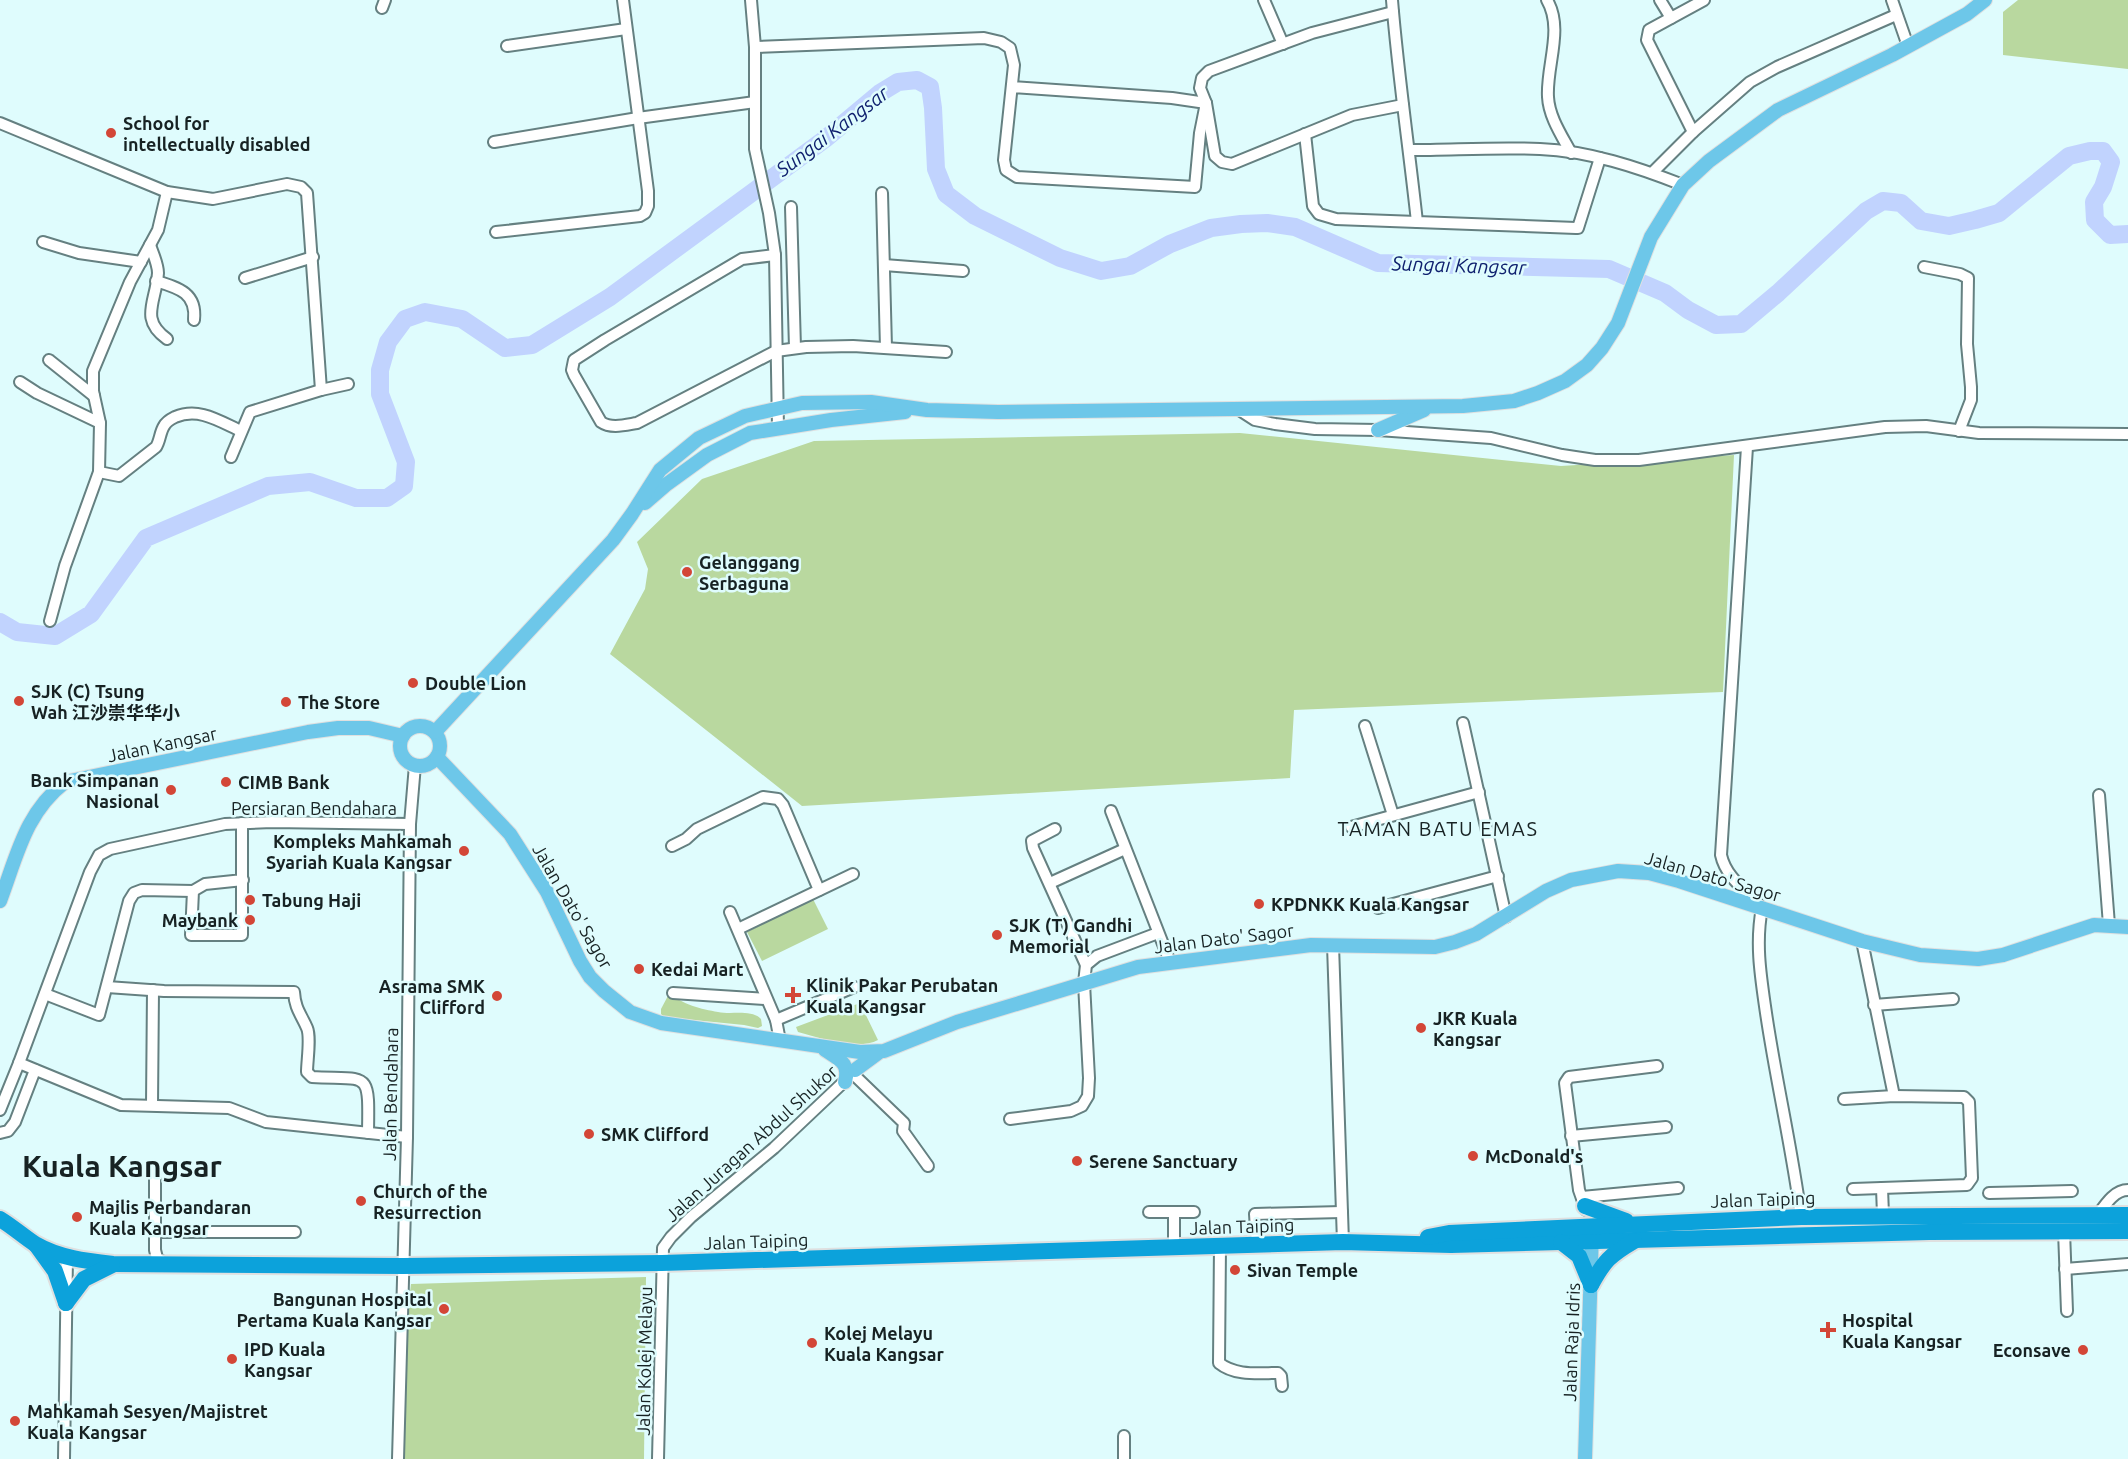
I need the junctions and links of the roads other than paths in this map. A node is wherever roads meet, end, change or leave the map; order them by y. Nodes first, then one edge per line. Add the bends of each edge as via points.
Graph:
1 (622, 0) edge
2 (751, 0) edge
3 (1264, 0) edge
4 (1392, 0) edge
5 (1547, 0) edge
6 (1660, 0) edge
7 (1704, 0) edge
8 (1892, 0) edge
9 (1985, 0) edge
10 (1392, 12) junction
11 (1896, 15) junction
12 (1671, 18) junction
13 (626, 29) junction
14 (1283, 44) junction
15 (507, 46) dead end
16 (1908, 46) junction
17 (755, 47) junction
18 (1012, 87) junction
19 (755, 102) junction
20 (1206, 103) junction
21 (1402, 105) junction
22 (638, 118) junction
23 (0, 123) edge
24 (1694, 132) junction
25 (1305, 135) junction
26 (494, 142) dead end
27 (1410, 150) junction
28 (1571, 153) junction
29 (1600, 158) junction
30 (1652, 173) junction
31 (1683, 185) junction
32 (167, 192) junction
33 (882, 193) dead end
34 (791, 207) dead end
35 (1417, 222) junction
36 (496, 232) dead end
37 (43, 242) dead end
38 (150, 245) junction
39 (775, 255) junction
40 (313, 257) junction
41 (141, 262) junction
42 (884, 265) junction
43 (1924, 267) dead end
44 (963, 271) dead end
45 (245, 278) dead end
46 (156, 281) junction
47 (194, 320) dead end
48 (167, 339) dead end
49 (795, 348) junction
50 (886, 348) junction
51 (776, 351) junction
52 (946, 352) dead end
53 (49, 360) dead end
54 (20, 382) dead end
55 (348, 384) dead end
56 (321, 390) junction
57 (94, 396) junction
58 (1431, 407) junction
59 (777, 409) junction
60 (927, 410) junction
61 (1238, 410) junction
62 (100, 423) junction
63 (778, 428) junction
64 (1378, 430) junction
65 (1959, 430) junction
66 (241, 431) junction
67 (2128, 434) edge
68 (1747, 447) junction
69 (231, 457) dead end
70 (99, 472) junction
71 (632, 514) junction
72 (50, 621) dead end
73 (1463, 723) dead end
74 (1365, 726) dead end
75 (435, 732) junction
76 (403, 736) junction
77 (437, 757) junction
78 (415, 765) junction
79 (1479, 792) junction
80 (2099, 795) dead end
81 (1111, 811) dead end
82 (1393, 815) junction
83 (242, 823) junction
84 (410, 824) junction
85 (1351, 827) dead end
86 (1055, 829) dead end
87 (672, 846) dead end
88 (1125, 849) junction
89 (853, 874) dead end
90 (1498, 876) junction
91 (243, 880) junction
92 (1050, 883) junction
93 (819, 890) junction
94 (193, 891) junction
95 (0, 901) edge
96 (1378, 908) dead end
97 (1762, 908) junction
98 (729, 912) dead end
99 (1506, 917) junction
100 (2109, 925) junction
101 (2128, 927) edge
102 (738, 929) junction
103 (1158, 933) junction
104 (1862, 941) junction
105 (1333, 945) junction
106 (1170, 962) junction
107 (1086, 965) junction
108 (1084, 983) junction
109 (107, 987) junction
110 (854, 987) dead end
111 (153, 990) junction
112 (673, 993) dead end
113 (45, 994) junction
114 (766, 999) junction
115 (1953, 999) dead end
116 (1874, 1005) junction
117 (776, 1020) junction
118 (780, 1041) junction
119 (820, 1047) junction
120 (19, 1063) junction
121 (859, 1063) junction
122 (1657, 1066) dead end
123 (35, 1070) junction
124 (1894, 1096) junction
125 (1844, 1099) dead end
126 (152, 1106) junction
127 (0, 1110) edge
128 (1010, 1119) dead end
129 (1666, 1127) dead end
130 (0, 1133) edge
131 (368, 1133) junction
132 (1571, 1136) junction
133 (407, 1137) junction
134 (928, 1166) dead end
135 (155, 1169) dead end
136 (1678, 1188) dead end
137 (1882, 1188) junction
138 (1853, 1189) dead end
139 (2128, 1190) edge
140 (2072, 1191) dead end
141 (1989, 1193) dead end
142 (2012, 1193) junction
143 (1583, 1202) junction
144 (1149, 1212) dead end
145 (1174, 1212) junction
146 (1194, 1212) dead end
147 (1342, 1212) junction
148 (1883, 1215) junction
149 (2128, 1215) edge
150 (2097, 1216) junction
151 (1801, 1217) junction
152 (2013, 1217) junction
153 (0, 1219) edge
154 (1642, 1224) junction
155 (2064, 1231) junction
156 (2128, 1231) edge
157 (155, 1232) junction
158 (295, 1232) dead end
159 (1929, 1232) junction
160 (1592, 1234) junction
161 (1635, 1240) junction
162 (1343, 1242) junction
163 (1400, 1242) junction
164 (1561, 1242) junction
165 (37, 1245) junction
166 (1257, 1245) junction
167 (1220, 1246) junction
168 (1174, 1248) junction
169 (155, 1250) junction
170 (67, 1257) junction
171 (662, 1263) junction
172 (113, 1264) junction
173 (140, 1264) junction
174 (166, 1264) junction
175 (2128, 1264) edge
176 (402, 1266) junction
177 (2065, 1269) junction
178 (1591, 1286) junction
179 (66, 1303) junction
180 (2067, 1311) dead end
181 (1282, 1386) dead end
182 (1124, 1436) dead end
183 (64, 1459) edge
184 (398, 1459) edge
185 (658, 1459) edge
186 (1124, 1459) edge
187 (1585, 1459) edge

1 - 13 street
2 - 17 street
3 - 14 street
4 - 10 street
5 - 28 street via 1554,27 1548,97 1553,118
6 - 12 street
7 - 12 street
8 - 11 street
9 - 16 main road
10 - 14 street
10 - 21 street
11 - 16 street
11 - 24 street via 1749,82
12 - 24 street via 1649,30 1647,40
13 - 15 street
13 - 22 street
14 - 20 street via 1209,71 1200,88
16 - 31 main road via 1779,110
17 - 18 street via 984,38 1010,48 1014,65
17 - 19 street
18 - 20 street
18 - 20 street via 1004,160 1006,170 1017,177 1195,187
19 - 22 street
19 - 39 street via 755,148
20 - 25 street via 1213,149 1222,162 1232,164
21 - 25 street via 1352,115
21 - 27 street
22 - 26 street
22 - 36 street via 648,191 645,213
23 - 32 street
24 - 30 street
25 - 35 street via 1313,206 1319,214 1336,219
27 - 28 street via 1540,149
27 - 35 street
28 - 29 street
29 - 30 street
29 - 35 street via 1578,228
30 - 31 street
31 - 58 main road via 1651,237 1618,323 1587,365 1565,381 1514,401
32 - 38 street via 158,230
32 - 40 street via 213,199 287,184 301,187 307,193
33 - 42 street
34 - 49 street
37 - 41 street via 79,253
38 - 41 street
38 - 46 street via 158,271
39 - 51 street
39 - 51 street via 742,259 578,357 572,370 601,422 618,426 649,418
40 - 45 street
40 - 56 street
41 - 57 street via 93,371
42 - 44 street
42 - 50 street
43 - 65 street via 1968,278 1966,344 1971,400
46 - 47 street via 180,288 193,302
46 - 48 street via 150,320
49 - 50 street
49 - 51 street
50 - 52 street
51 - 59 street
53 - 57 street
54 - 62 street
55 - 56 street
56 - 66 street via 250,412
57 - 62 street
58 - 61 main road
58 - 64 main road
59 - 60 main road via 802,403 871,402
59 - 63 street
59 - 71 main road via 746,416 699,438 660,470
60 - 61 main road
60 - 63 main road
61 - 64 street via 1266,423
62 - 70 street
63 - 71 main road via 750,434 708,455
64 - 68 street via 1491,438 1595,460 1639,460
65 - 67 street
65 - 68 street via 1885,427
66 - 69 street
66 - 70 street via 211,416 184,414 169,420 156,447 118,476
68 - 97 street via 1721,855 1731,877
70 - 72 street
71 - 75 main road via 613,540
73 - 79 street
74 - 82 street
75 - 76 main road via 418,726
75 - 77 main road via 441,744
76 - 78 main road via 402,754
76 - 95 main road, Jalan Kangsar via 369,728 308,732 65,782 30,821
77 - 78 main road via 428,765
77 - 118 main road, Jalan Dato' Sagor via 510,834 547,892 580,961 604,991 630,1012 661,1023
78 - 84 street, Jalan Bendahara
79 - 82 street
79 - 90 street
80 - 100 street
81 - 88 street
82 - 85 street
83 - 84 street, Persiaran Bendahara
83 - 91 street
83 - 113 street, Persiaran Bendahara via 110,849 99,855
84 - 133 street, Jalan Bendahara
86 - 92 street via 1032,841
87 - 93 street via 733,810 763,797 778,799
88 - 92 street
88 - 103 street
89 - 93 street
90 - 96 street
90 - 99 street
91 - 94 street via 205,884
91 - 94 street via 242,935 191,934
92 - 107 street
93 - 102 street
94 - 109 street via 134,893
97 - 99 main road, Jalan Dato' Sagor via 1648,873 1618,871 1571,880
97 - 104 main road, Jalan Dato' Sagor
97 - 151 street via 1759,963
98 - 102 street
99 - 105 main road, Jalan Dato' Sagor via 1476,934 1435,946
100 - 101 main road, Jalan Dato' Sagor
100 - 104 main road, Jalan Dato' Sagor via 2094,925 2003,955 1978,959 1920,955
102 - 114 street
103 - 106 street
103 - 107 street via 1096,956
104 - 116 street
105 - 106 main road, Jalan Dato' Sagor
105 - 147 street
106 - 108 main road, Jalan Dato' Sagor
107 - 108 street
108 - 121 main road, Jalan Dato' Sagor via 957,1022
108 - 128 street via 1088,1096 1082,1106 1071,1111
109 - 111 street
109 - 113 street via 99,1015
110 - 117 street
111 - 126 street
111 - 131 street via 294,992 299,1015 309,1030 307,1072 312,1077 355,1078 364,1082 368,1089
112 - 114 street
113 - 120 street, Persiaran Bendahara
114 - 117 street
115 - 116 street
116 - 124 street
117 - 118 street
118 - 119 main road, Jalan Dato' Sagor
119 - 121 main road, Jalan Dato' Sagor
119 - 121 main road via 846,1065 848,1072
120 - 123 street
120 - 127 street, Persiaran Bendahara
121 - 134 street via 904,1123 903,1131
121 - 171 street, Jalan Juragan Abdul Shukor via 774,1148 678,1230 663,1248
122 - 132 street via 1569,1077 1565,1091
123 - 126 street via 121,1105
123 - 130 street via 15,1122 8,1131
124 - 125 street
124 - 137 street via 1964,1097 1969,1102 1972,1178 1967,1185
126 - 131 street via 229,1108 266,1122
129 - 132 street
131 - 133 street
132 - 143 street
133 - 176 street, Jalan Bendahara
135 - 157 street
136 - 143 street
137 - 138 street
137 - 148 street
139 - 150 street via 2116,1194
140 - 142 street
141 - 142 street
142 - 152 street
143 - 154 highway via 1606,1215
143 - 160 street
144 - 145 street
145 - 146 street
145 - 168 street
147 - 162 street
147 - 166 street via 1256,1214
148 - 151 highway, Jalan Taiping
148 - 152 highway, Jalan Taiping
148 - 159 highway via 1893,1223
149 - 150 highway, Jalan Taiping
150 - 152 highway, Jalan Taiping
151 - 154 highway, Jalan Taiping
153 - 165 highway
154 - 160 highway, Jalan Taiping
155 - 156 highway, Jalan Taiping
155 - 159 highway, Jalan Taiping
155 - 177 street
157 - 158 street
157 - 169 street
159 - 161 highway, Jalan Taiping
160 - 161 highway, Jalan Taiping
160 - 163 highway, Jalan Taiping via 1449,1233
160 - 164 highway, Jalan Taiping
160 - 178 main road, Jalan Raja Idris
161 - 178 highway via 1602,1264
162 - 163 highway, Jalan Taiping
162 - 166 highway, Jalan Taiping
163 - 164 highway, Jalan Taiping
164 - 178 highway via 1579,1256
165 - 170 highway, Jalan Taiping
165 - 179 highway via 55,1271
166 - 167 highway, Jalan Taiping
167 - 168 highway, Jalan Taiping
167 - 181 street via 1219,1362 1226,1369 1278,1373
168 - 171 highway, Jalan Taiping
169 - 173 street
169 - 174 street via 157,1258
170 - 172 highway, Jalan Taiping
170 - 179 street
171 - 176 highway, Jalan Taiping
171 - 185 street, Jalan Kolej Melayu
172 - 173 highway, Jalan Taiping
172 - 179 highway via 84,1279
173 - 174 highway, Jalan Taiping
174 - 176 highway, Jalan Taiping
175 - 177 street
176 - 184 street, Jalan Bendahara
177 - 180 street
178 - 187 main road, Jalan Raja Idris
179 - 183 street
182 - 186 street

